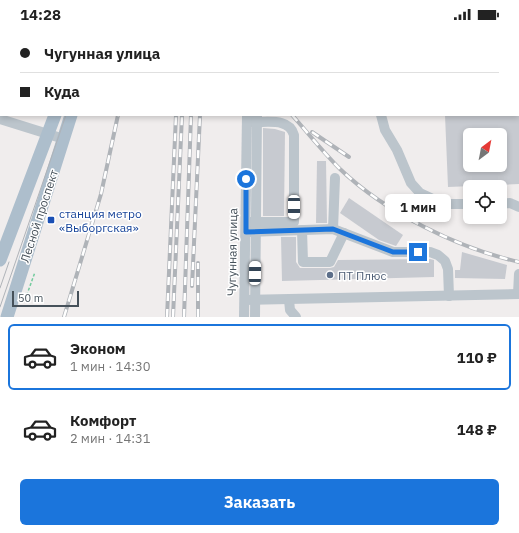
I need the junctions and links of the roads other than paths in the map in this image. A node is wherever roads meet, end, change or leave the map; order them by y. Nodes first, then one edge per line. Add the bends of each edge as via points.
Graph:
1 (55, 116) edge
2 (71, 116) edge
3 (381, 116) edge
4 (0, 119) edge
5 (252, 119) edge
6 (49, 134) junction
7 (64, 139) junction
8 (334, 178) dead end
9 (507, 203) edge
10 (463, 204) edge
11 (519, 207) edge
12 (251, 227) junction
13 (333, 229) junction
14 (302, 230) junction
15 (344, 233) junction
16 (0, 260) edge
17 (519, 274) edge
18 (519, 294) edge
19 (449, 296) junction
20 (250, 300) junction
21 (289, 300) junction
22 (7, 317) edge
23 (244, 317) edge
24 (255, 317) edge
25 (296, 317) edge

1 - 6 main road, Лесной проспект
2 - 7 main road, Лесной проспект
3 - 10 street via 385,130 411,183 420,193 435,200
4 - 6 street
5 - 12 street, Чугунная улица
5 - 12 street via 283,123 293,129 294,222
6 - 7 street
6 - 16 main road, Лесной проспект
7 - 22 main road, Лесной проспект
8 - 13 street
9 - 11 street
12 - 14 street
12 - 20 street, Чугунная улица
13 - 14 street
13 - 15 street
14 - 15 street via 303,262 330,262
15 - 19 street via 393,252 430,252 438,255 445,261 448,269
17 - 18 street
18 - 19 street
19 - 21 street
20 - 21 street
20 - 23 street, Чугунная улица
20 - 24 street, Чугунная улица
21 - 25 street via 290,310

